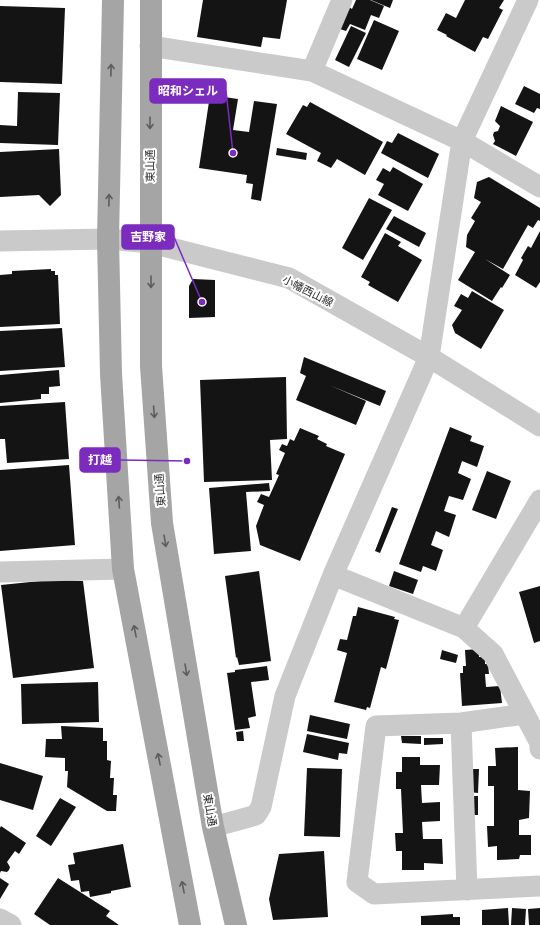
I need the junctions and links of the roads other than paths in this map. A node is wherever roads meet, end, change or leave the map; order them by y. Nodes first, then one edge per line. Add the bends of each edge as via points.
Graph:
1 (113, 0) edge
2 (151, 0) edge
3 (342, 0) edge
4 (528, 0) edge
5 (150, 46) junction
6 (312, 71) junction
7 (462, 142) junction
8 (540, 187) edge
9 (108, 239) junction
10 (0, 241) edge
11 (151, 243) junction
12 (429, 357) junction
13 (540, 426) edge
14 (540, 500) edge
15 (123, 569) junction
16 (0, 572) edge
17 (333, 574) junction
18 (464, 628) junction
19 (524, 714) junction
20 (461, 723) junction
21 (540, 749) edge
22 (213, 827) junction
23 (540, 886) edge
24 (466, 890) junction
25 (0, 919) edge
26 (10, 925) edge
27 (190, 925) edge
28 (236, 925) edge

9 -> 1 main road
2 - 5 main road, 東山通
3 - 6 street
4 - 7 street
5 - 6 street
5 -> 11 main road, 東山通
6 - 7 street
7 - 8 street
7 - 12 street
9 - 10 street, 小幡西山線
9 - 11 street, 小幡西山線
15 -> 9 main road via 111,374
11 - 12 street, 小幡西山線 via 289,278
11 -> 22 main road, 東山通 via 151,366 162,523
12 - 13 street, 小幡西山線
12 - 17 street
14 - 18 street
15 - 16 street
27 -> 15 main road
17 - 18 street
17 - 22 street via 285,696 261,807 256,815
18 - 19 street via 493,654
19 - 20 street
19 - 21 street via 540,743
20 - 24 street
20 - 24 street via 376,726 357,882 374,894
22 - 28 main road, 東山通
23 - 24 street
25 - 26 street

